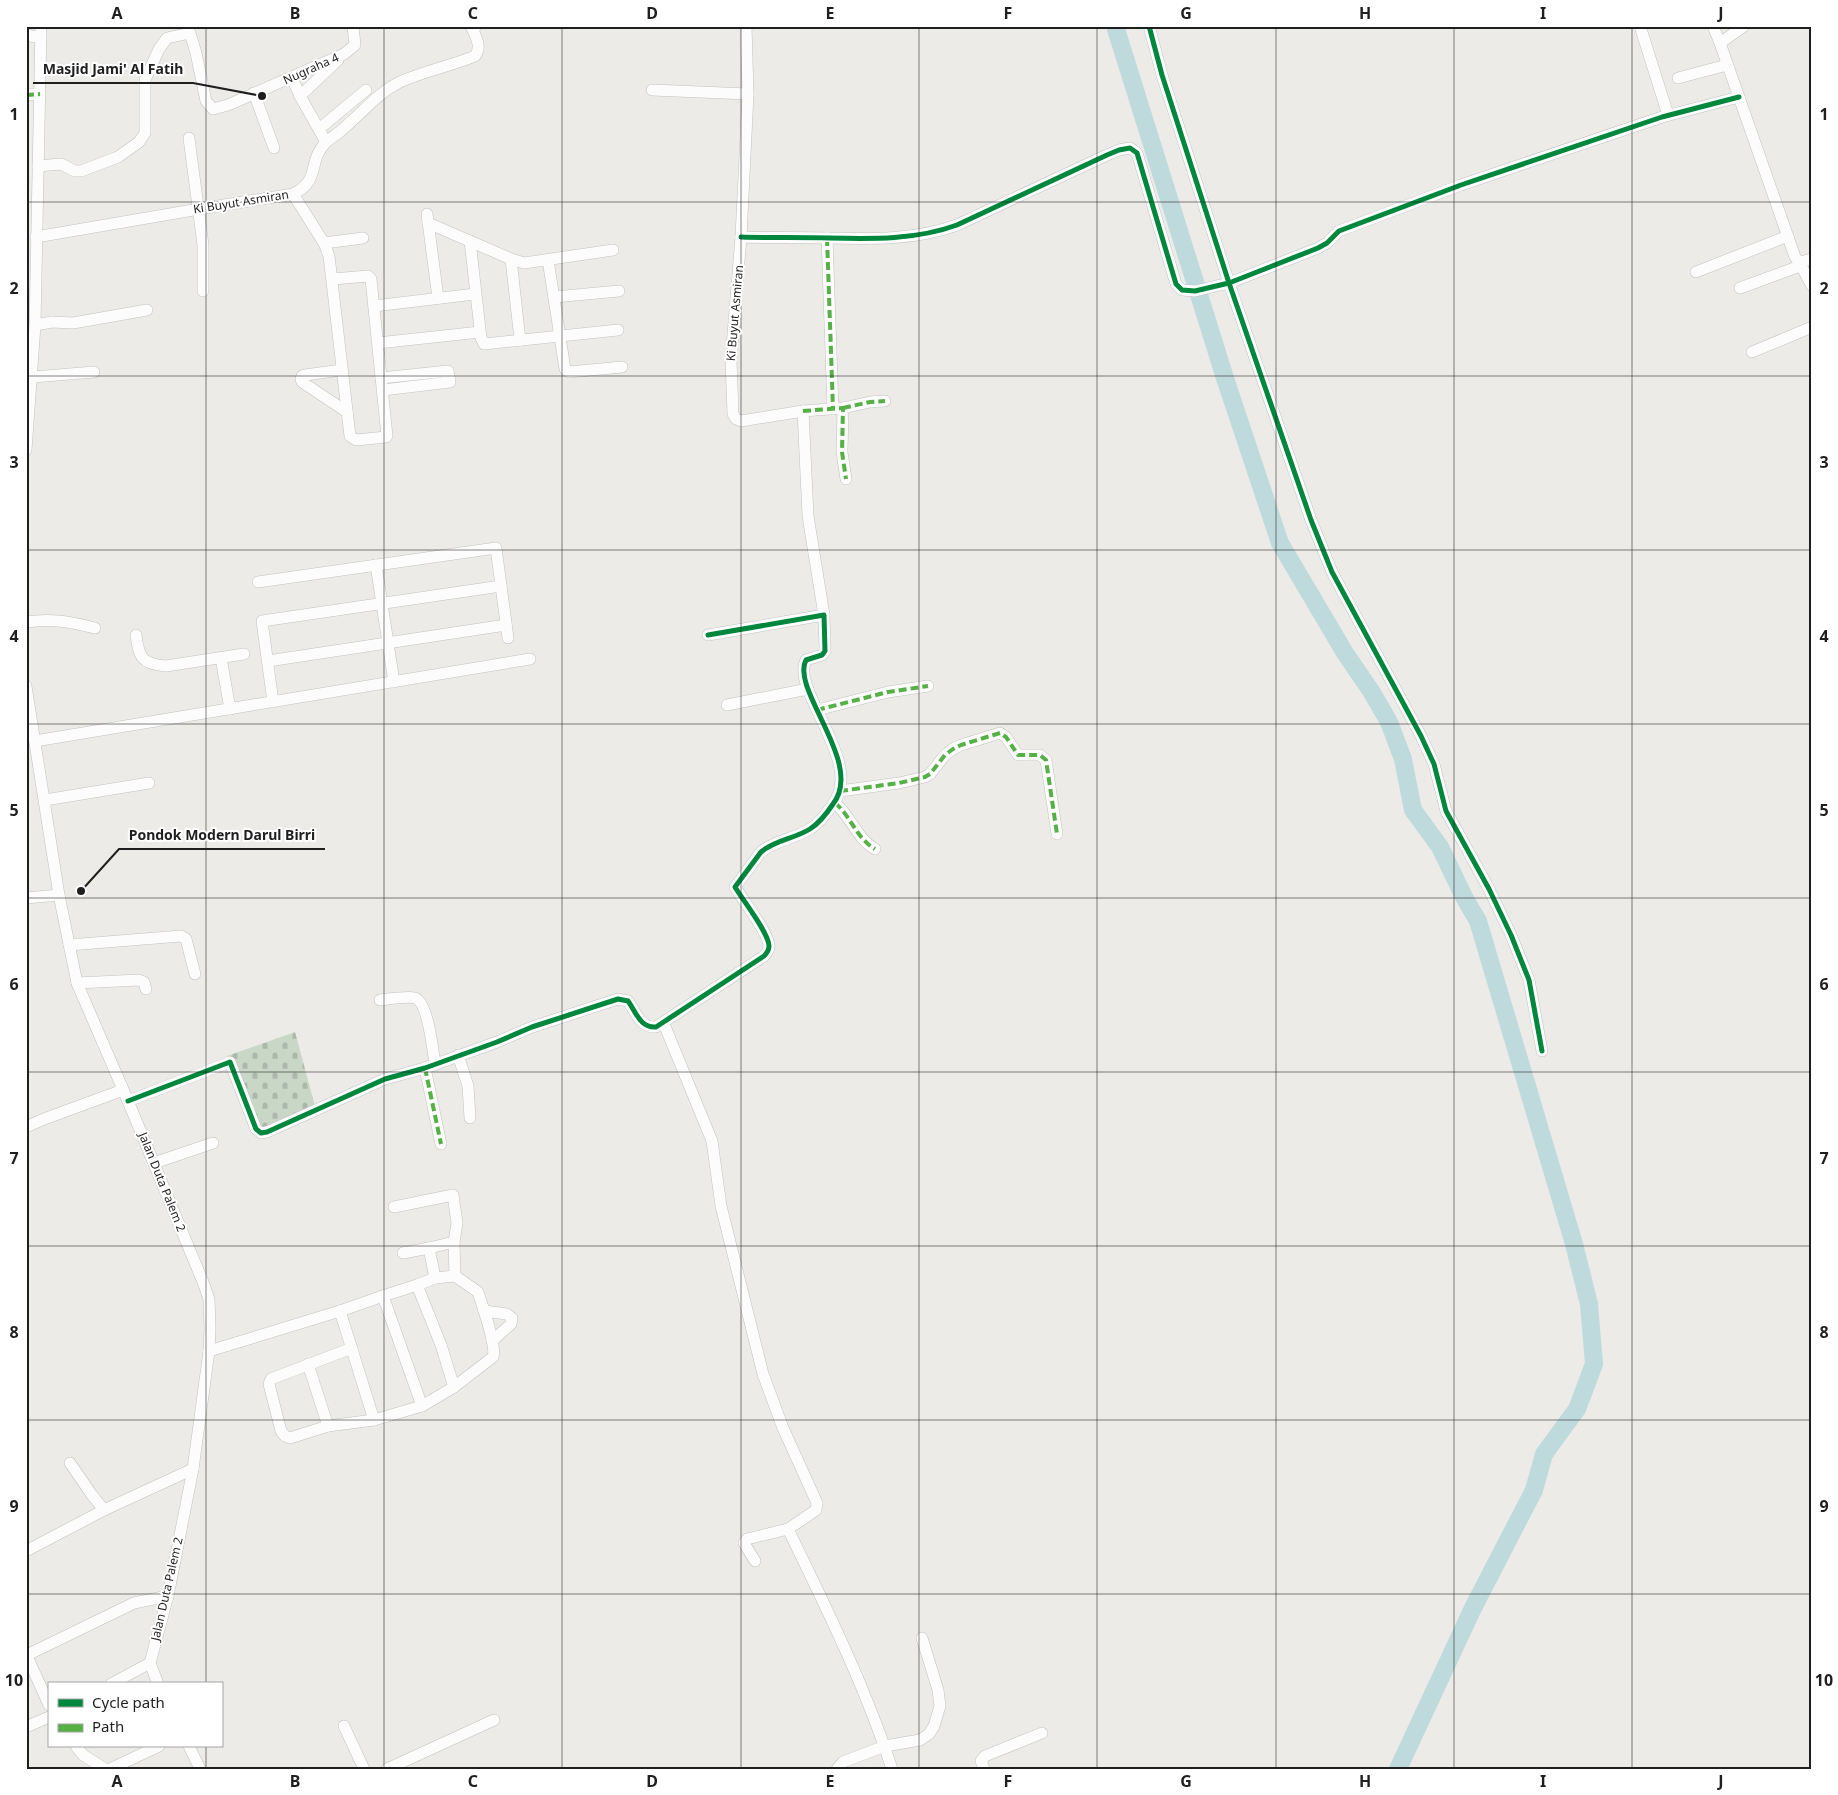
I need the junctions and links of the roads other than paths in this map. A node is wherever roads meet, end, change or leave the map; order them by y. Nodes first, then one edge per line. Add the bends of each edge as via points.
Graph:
1 (353, 26) edge
2 (746, 26) edge
3 (1148, 26) edge
4 (1640, 26) edge
5 (1712, 26) edge
6 (1744, 26) edge
7 (473, 27) edge
8 (189, 31) edge
9 (41, 32) edge
10 (26, 35) edge
11 (1720, 43) junction
12 (344, 54) junction
13 (1727, 65) junction
14 (292, 78) junction
15 (1678, 78) dead end
16 (366, 90) dead end
17 (652, 90) dead end
18 (254, 93) junction
19 (26, 94) edge
20 (40, 94) junction
21 (748, 94) junction
22 (300, 96) junction
23 (1739, 97) junction
24 (1668, 115) junction
25 (320, 129) junction
26 (189, 138) dead end
27 (38, 142) junction
28 (326, 142) junction
29 (26, 143) edge
30 (274, 148) dead end
31 (38, 166) junction
32 (294, 194) junction
33 (199, 209) junction
34 (1788, 236) junction
35 (36, 237) junction
36 (741, 237) junction
37 (363, 238) dead end
38 (827, 238) junction
39 (470, 241) junction
40 (324, 243) junction
41 (613, 250) dead end
42 (512, 259) junction
43 (1812, 259) edge
44 (548, 260) junction
45 (1800, 264) junction
46 (1696, 272) dead end
47 (333, 279) junction
48 (1225, 284) junction
49 (1812, 286) edge
50 (1740, 288) dead end
51 (203, 291) dead end
52 (618, 291) dead end
53 (475, 294) junction
54 (554, 297) junction
55 (438, 298) junction
56 (374, 306) junction
57 (147, 310) dead end
58 (35, 325) junction
59 (1812, 327) edge
60 (618, 330) dead end
61 (480, 332) junction
62 (560, 336) junction
63 (520, 340) junction
64 (378, 343) junction
65 (1752, 352) dead end
66 (622, 366) dead end
67 (342, 370) junction
68 (94, 372) dead end
69 (33, 376) junction
70 (382, 384) junction
71 (885, 401) dead end
72 (838, 408) junction
73 (803, 411) junction
74 (347, 412) junction
75 (26, 450) edge
76 (846, 479) dead end
77 (376, 565) junction
78 (258, 582) dead end
79 (501, 586) junction
80 (382, 604) junction
81 (824, 615) junction
82 (26, 622) edge
83 (506, 625) junction
84 (95, 628) dead end
85 (136, 635) dead end
86 (708, 635) dead end
87 (508, 638) dead end
88 (388, 643) junction
89 (244, 654) dead end
90 (221, 658) junction
91 (530, 660) dead end
92 (268, 661) junction
93 (394, 682) junction
94 (26, 686) edge
95 (928, 686) dead end
96 (808, 689) junction
97 (28, 701) edge
98 (273, 702) junction
99 (727, 705) dead end
100 (230, 709) junction
101 (818, 710) junction
102 (35, 740) junction
103 (150, 783) dead end
104 (840, 791) junction
105 (45, 800) junction
106 (835, 803) junction
107 (1057, 834) dead end
108 (875, 849) dead end
109 (59, 895) junction
110 (26, 898) edge
111 (69, 945) junction
112 (195, 974) dead end
113 (77, 983) junction
114 (146, 989) dead end
115 (380, 1000) dead end
116 (664, 1024) junction
117 (1542, 1051) dead end
118 (458, 1055) junction
119 (430, 1066) junction
120 (123, 1090) junction
121 (128, 1101) junction
122 (470, 1118) dead end
123 (26, 1127) edge
124 (213, 1143) dead end
125 (441, 1144) dead end
126 (154, 1162) junction
127 (394, 1207) dead end
128 (454, 1242) junction
129 (429, 1248) junction
130 (403, 1253) dead end
131 (455, 1276) junction
132 (435, 1278) junction
133 (417, 1284) junction
134 (382, 1296) junction
135 (340, 1311) junction
136 (484, 1311) junction
137 (492, 1341) junction
138 (352, 1348) junction
139 (209, 1350) junction
140 (308, 1364) junction
141 (454, 1387) junction
142 (422, 1406) junction
143 (374, 1420) junction
144 (328, 1426) junction
145 (70, 1463) dead end
146 (193, 1469) junction
147 (104, 1510) junction
148 (788, 1529) junction
149 (26, 1551) edge
150 (756, 1561) dead end
151 (168, 1596) junction
152 (922, 1638) dead end
153 (26, 1654) edge
154 (150, 1663) junction
155 (115, 1682) edge
156 (157, 1682) edge
157 (48, 1702) edge
158 (48, 1717) edge
159 (494, 1720) dead end
160 (344, 1726) dead end
161 (26, 1727) edge
162 (1042, 1733) dead end
163 (885, 1746) junction
164 (77, 1748) edge
165 (155, 1748) edge
166 (190, 1748) edge
167 (105, 1769) edge
168 (110, 1769) edge
169 (200, 1769) edge
170 (364, 1769) edge
171 (387, 1769) edge
172 (837, 1769) edge
173 (892, 1769) edge
174 (984, 1769) edge

1 - 12 street, Nugraha 4 via 355,45
2 - 21 street, Ki Buyut Asmiran
3 - 48 street
4 - 24 street
5 - 11 street
6 - 11 street
7 - 28 street, Ki Buyut Asmiran via 479,48 475,56 391,86
8 - 18 street, Nugraha 4 via 209,106 221,108
8 - 31 street via 167,38 145,80 145,133 139,142 118,157 81,170 75,171 61,164
9 - 10 street
9 - 20 street
11 - 13 street
12 - 14 street, Nugraha 4
12 - 22 street
13 - 15 street
13 - 23 street
14 - 18 street, Nugraha 4
14 - 22 street
16 - 25 street
17 - 21 street
18 - 30 street
19 - 20 street
20 - 27 street
21 - 36 street, Ki Buyut Asmiran
22 - 25 street
23 - 24 street
23 - 34 street
24 - 48 street via 1398,208 1339,231 1327,244 1318,248
25 - 28 street
26 - 33 street
27 - 29 street
27 - 31 street
28 - 32 street, Ki Buyut Asmiran via 315,160 310,182
31 - 35 street
32 - 33 street, Ki Buyut Asmiran
32 - 40 street
33 - 35 street, Ki Buyut Asmiran
33 - 51 street
34 - 45 street
34 - 46 street
35 - 58 street
36 - 38 street
36 - 73 street, Ki Buyut Asmiran via 730,359 733,414 741,420
37 - 40 street
38 - 48 street via 879,238 940,231 1107,155 1130,148 1137,153 1176,284 1182,290 1195,291
38 - 72 street
39 - 42 street
39 - 53 street
39 - 55 street via 427,218
40 - 47 street
41 - 44 street
42 - 44 street via 528,263
42 - 63 street
43 - 45 street
44 - 54 street
45 - 49 street
45 - 50 street
47 - 56 street via 369,277
47 - 67 street
48 - 117 street via 1332,572 1421,736 1434,764 1446,811 1511,935 1528,980
52 - 54 street
53 - 55 street
53 - 61 street
54 - 62 street
55 - 56 street
56 - 64 street
57 - 58 street via 73,323
58 - 69 street
59 - 65 street
60 - 62 street
61 - 63 street via 481,340 486,344
61 - 64 street
62 - 63 street
62 - 66 street via 567,372
64 - 70 street
67 - 74 street
67 - 74 street via 305,375 301,379
68 - 69 street
69 - 75 street
70 - 70 street via 450,382 448,371
70 - 74 street via 387,437 352,438
71 - 72 street, Ki Buyut Asmiran
72 - 73 street, Ki Buyut Asmiran
72 - 76 street
73 - 81 street via 808,516
77 - 78 street
77 - 79 street via 496,548
77 - 80 street
79 - 80 street
79 - 83 street
80 - 88 street
80 - 92 street via 262,621
81 - 86 street
81 - 96 street via 825,651 805,662
82 - 84 street via 66,621
83 - 87 street
83 - 88 street
85 - 90 street via 142,658 155,665
88 - 92 street
88 - 93 street
89 - 90 street
90 - 100 street
91 - 93 street
92 - 98 street
93 - 98 street
94 - 97 street, Jalan Duta Palem 2
95 - 101 street
96 - 99 street
96 - 101 street
97 - 102 street, Jalan Duta Palem 2
98 - 100 street
100 - 102 street
101 - 104 street via 836,754 842,783
102 - 105 street, Jalan Duta Palem 2
103 - 105 street
104 - 106 street
104 - 107 street via 925,777 953,749 1000,733 1018,755 1040,755 1046,760
105 - 109 street, Jalan Duta Palem 2
106 - 108 street via 862,839
106 - 116 street via 810,829 767,847 735,887 761,927 769,944 768,951
109 - 110 street
109 - 111 street, Jalan Duta Palem 2
111 - 112 street via 181,936 186,939
111 - 113 street, Jalan Duta Palem 2
113 - 114 street via 139,980 144,982
113 - 120 street, Jalan Duta Palem 2
115 - 119 street via 415,998 420,1002 426,1014
116 - 118 street via 648,1027 628,1000 618,999
116 - 148 street via 712,1141 721,1206 762,1374 816,1503 816,1510
118 - 119 street
118 - 122 street via 468,1086
119 - 121 street via 385,1079 261,1133 253,1124 230,1062
119 - 125 street
120 - 121 street, Jalan Duta Palem 2
120 - 123 street
121 - 126 street, Jalan Duta Palem 2
124 - 126 street
126 - 139 street, Jalan Duta Palem 2 via 204,1282 209,1300
127 - 128 street via 453,1195 457,1223
128 - 129 street
128 - 131 street
129 - 130 street
129 - 132 street
131 - 132 street
131 - 136 street via 478,1292
132 - 133 street
133 - 134 street
133 - 141 street
134 - 135 street
134 - 142 street
135 - 138 street
135 - 139 street
136 - 137 street
136 - 137 street via 507,1314 512,1318 511,1324
137 - 141 street via 493,1357
138 - 140 street
138 - 143 street
139 - 146 street, Jalan Duta Palem 2
140 - 144 street
140 - 144 street via 275,1376 269,1382 281,1431 290,1438
141 - 142 street
142 - 143 street
143 - 144 street
145 - 147 street
146 - 147 street
146 - 151 street, Jalan Duta Palem 2
147 - 149 street
148 - 150 street via 746,1539 744,1543
148 - 163 street via 831,1618
151 - 153 street via 134,1602
151 - 154 street, Jalan Duta Palem 2
152 - 163 street via 938,1690 940,1706 934,1726 920,1740
153 - 157 street
154 - 155 street
154 - 156 street
158 - 161 street
159 - 171 street
160 - 170 street
162 - 174 street via 985,1756 981,1760
163 - 172 street via 843,1762
163 - 173 street
164 - 167 street via 82,1756
165 - 168 street
166 - 169 street

